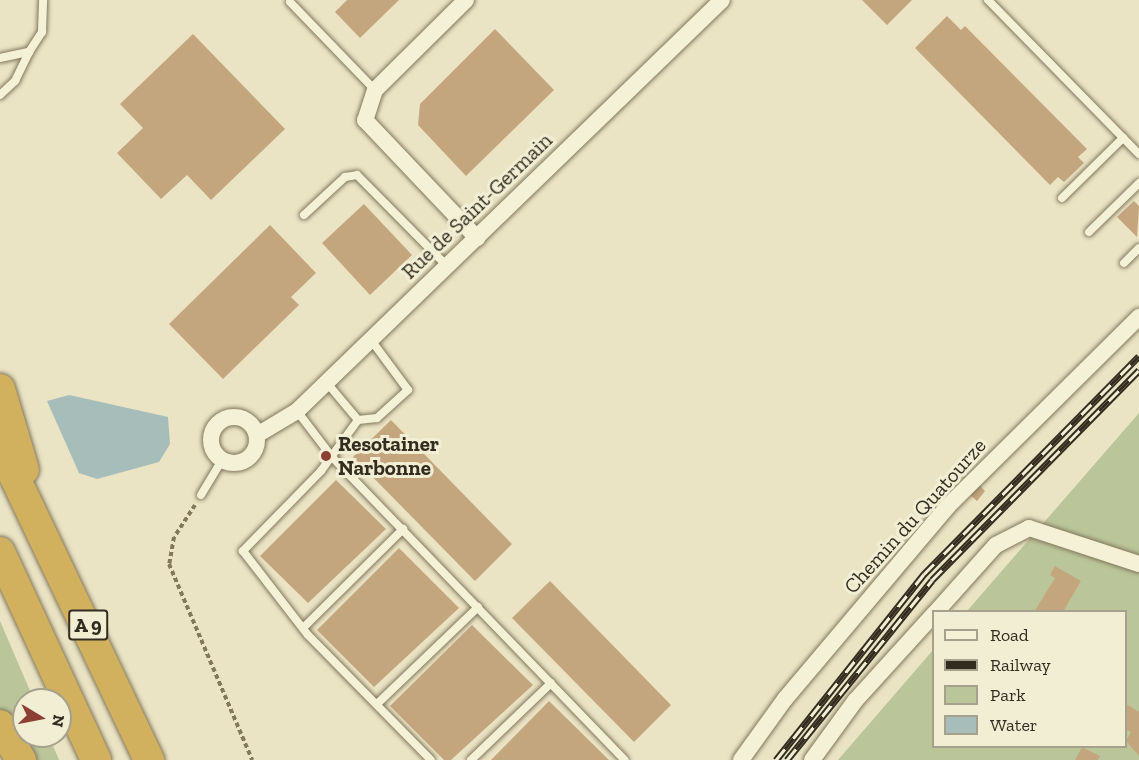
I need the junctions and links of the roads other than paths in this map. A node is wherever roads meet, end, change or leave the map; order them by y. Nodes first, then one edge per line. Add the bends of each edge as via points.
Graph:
1 (43, 0) edge
2 (466, 0) edge
3 (722, 0) edge
4 (988, 0) edge
5 (290, 2) dead end
6 (29, 52) junction
7 (0, 58) edge
8 (375, 90) junction
9 (0, 95) edge
10 (1123, 138) junction
11 (1139, 154) edge
12 (1139, 183) edge
13 (1062, 198) dead end
14 (304, 215) dead end
15 (1089, 232) dead end
16 (477, 238) junction
17 (1139, 248) edge
18 (1124, 263) dead end
19 (447, 266) junction
20 (1139, 317) edge
21 (371, 340) junction
22 (327, 383) junction
23 (0, 390) edge
24 (297, 411) junction
25 (358, 420) junction
26 (257, 435) junction
27 (0, 446) edge
28 (332, 457) junction
29 (222, 460) junction
30 (201, 495) road end
31 (33, 508) junction
32 (403, 529) junction
33 (0, 552) edge
34 (1139, 564) edge
35 (478, 607) junction
36 (938, 610) edge
37 (932, 616) edge
38 (303, 628) junction
39 (551, 683) junction
40 (377, 704) junction
41 (0, 725) edge
42 (21, 760) edge
43 (96, 760) edge
44 (149, 760) edge
45 (431, 760) edge
46 (471, 760) edge
47 (625, 760) edge
48 (741, 760) edge
49 (812, 760) edge

1 - 6 lane via 42,32
2 - 8 street
3 - 16 street, Rue de Saint-Germain
4 - 10 lane
5 - 8 lane
6 - 7 lane
6 - 9 lane via 15,81
8 - 16 street via 365,120 373,134
10 - 11 lane
10 - 13 lane
12 - 15 lane
14 - 19 lane via 345,177 357,175
16 - 19 street, Rue de Saint-Germain
17 - 18 lane
19 - 21 street, Rue de Saint-Germain
20 - 48 street, Chemin du Quatourze via 948,506 785,699
21 - 22 street, Rue de Saint-Germain
21 - 25 lane via 408,390 377,418
22 - 24 street, Rue de Saint-Germain
22 - 25 lane
23 - 31 highway
24 - 26 street, Rue de Saint-Germain
24 - 28 lane
25 - 28 lane
26 - 29 street via 255,450 245,461
26 - 29 street via 242,418 220,421 211,441
27 - 31 highway, A 9
28 - 32 lane
28 - 38 lane via 243,550
29 - 30 lane
31 - 44 highway, A 9
32 - 35 lane
32 - 38 lane
33 - 43 highway, A 9
34 - 36 street via 1029,528 996,545
35 - 39 lane
35 - 40 lane
37 - 49 street via 855,702
38 - 40 lane
39 - 46 lane
39 - 47 lane
40 - 45 lane
41 - 42 highway

